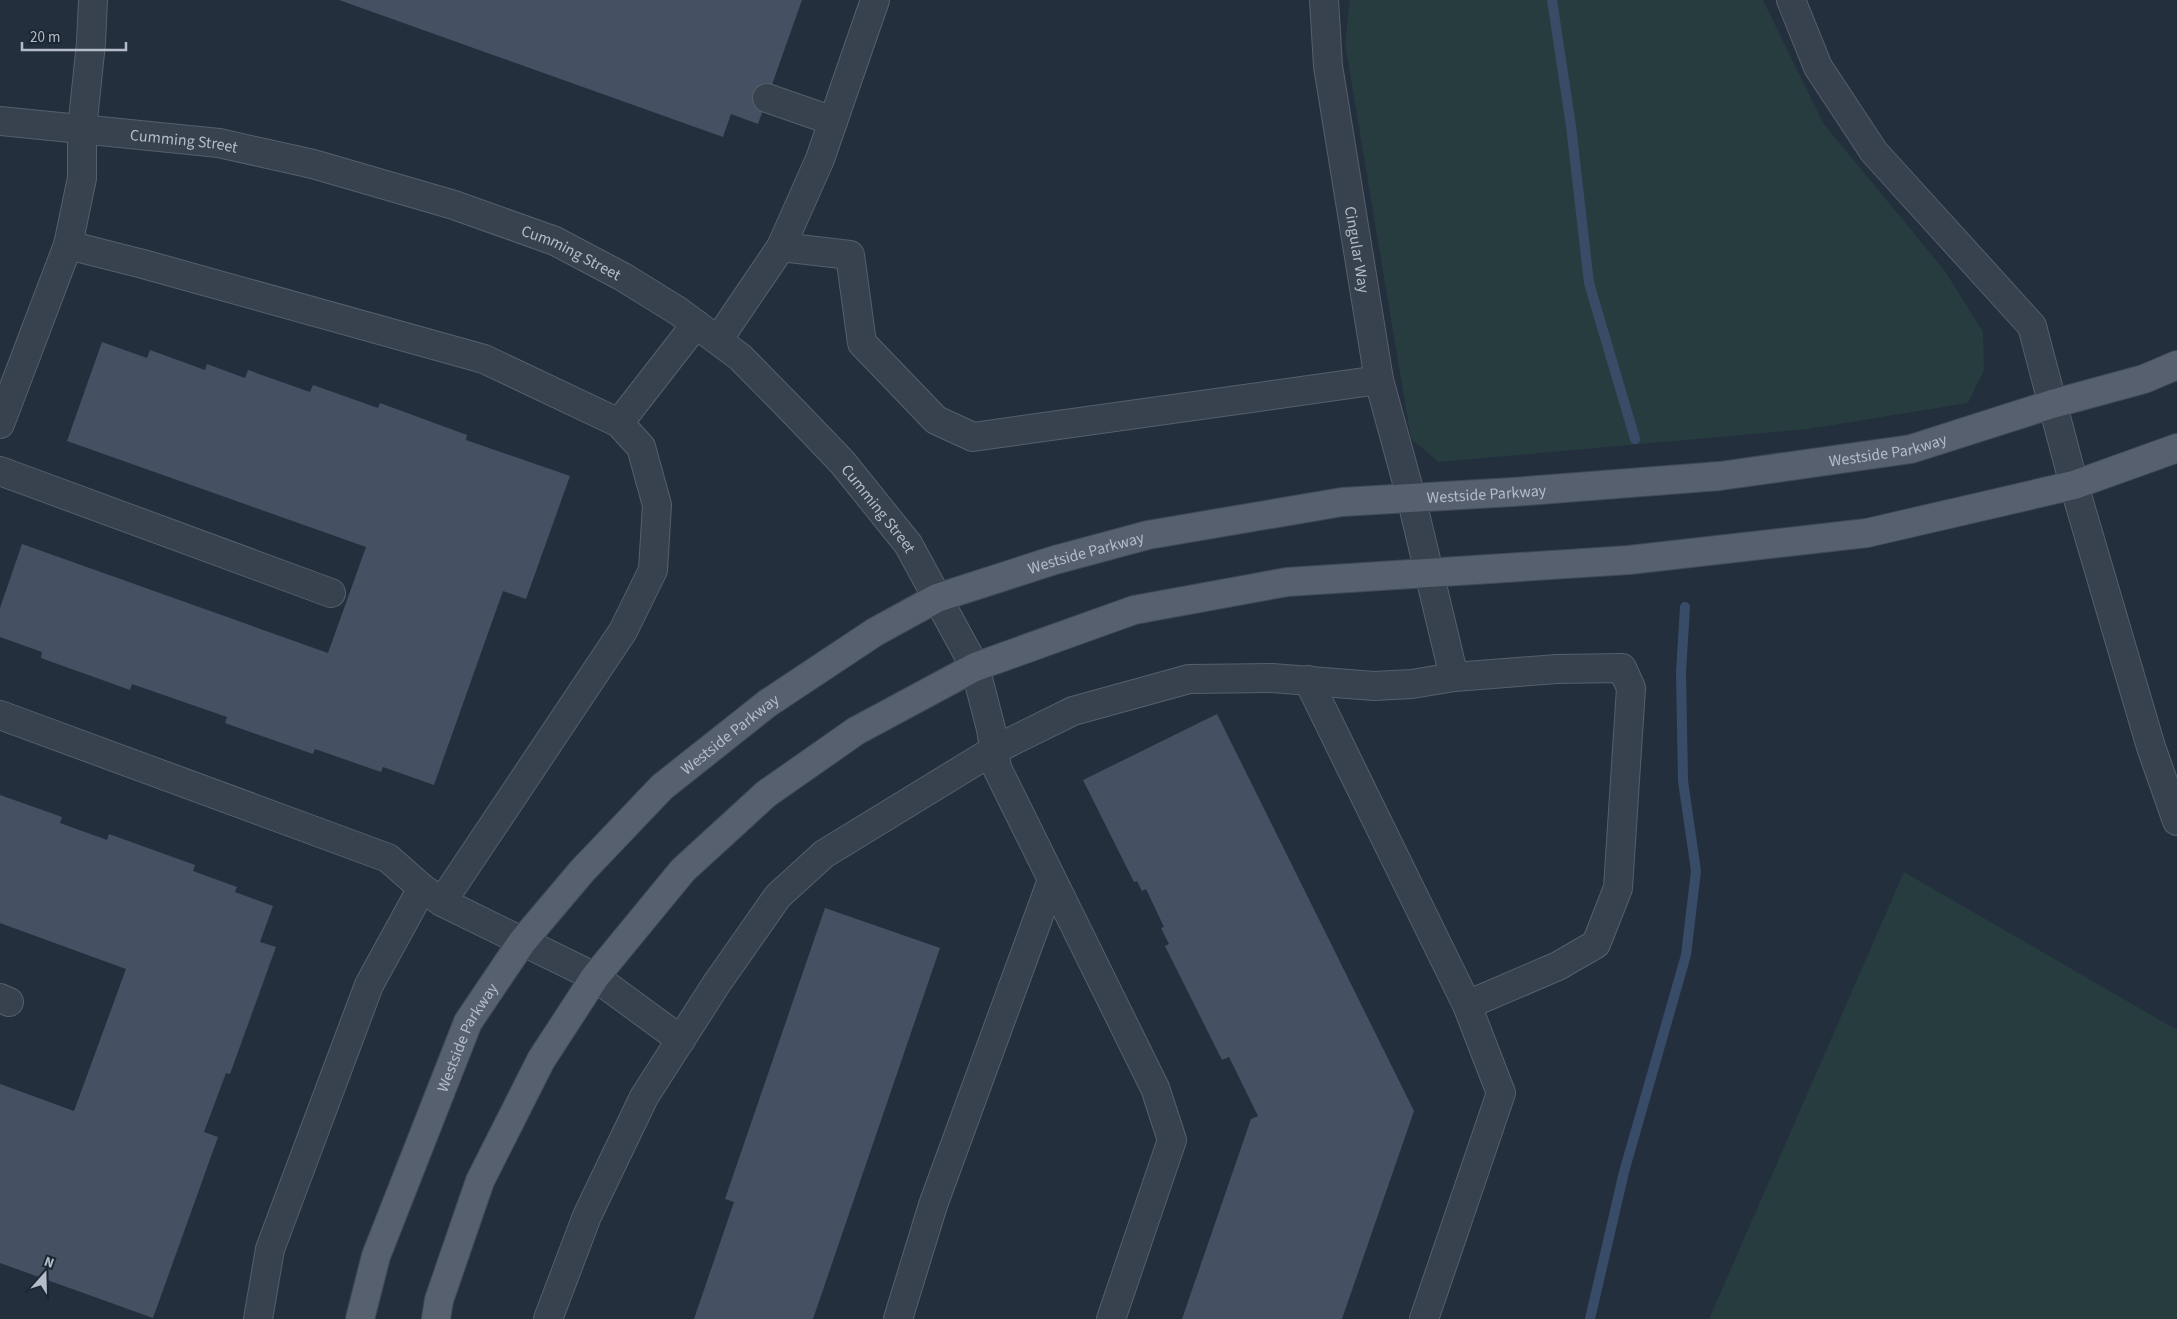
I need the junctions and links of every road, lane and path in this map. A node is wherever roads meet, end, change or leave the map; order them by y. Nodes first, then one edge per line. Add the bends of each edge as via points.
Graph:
1 (93, 0) edge
2 (875, 0) edge
3 (1324, 0) edge
4 (1791, 0) edge
5 (767, 98) dead end
6 (0, 121) edge
7 (834, 121) junction
8 (82, 129) junction
9 (68, 245) junction
10 (781, 247) junction
11 (696, 324) junction
12 (718, 340) junction
13 (2177, 365) edge
14 (1379, 380) junction
15 (2052, 404) junction
16 (0, 424) edge
17 (619, 424) junction
18 (2177, 448) edge
19 (0, 471) edge
20 (2074, 485) junction
21 (1411, 497) junction
22 (1429, 573) junction
23 (331, 593) dead end
24 (936, 598) junction
25 (975, 667) junction
26 (1454, 677) junction
27 (1308, 680) junction
28 (0, 715) edge
29 (994, 750) junction
30 (2177, 821) edge
31 (1052, 880) junction
32 (432, 895) junction
33 (522, 942) junction
34 (595, 977) junction
35 (1467, 1005) junction
36 (681, 1040) junction
37 (258, 1319) edge
38 (360, 1319) edge
39 (436, 1319) edge
40 (548, 1319) edge
41 (898, 1319) edge
42 (1110, 1319) edge
43 (1424, 1319) edge

1 - 8 street
2 - 7 street
3 - 14 street, Cingular Way via 1328,66
4 - 15 street via 1818,67 1874,152 2032,326
5 - 7 street
6 - 8 street, Cumming Street
7 - 10 street
8 - 9 street via 82,178
8 - 11 street, Cumming Street via 219,143 313,164 454,205 555,241 623,277
9 - 16 street
9 - 17 street via 484,358
10 - 12 street
10 - 14 street via 850,255 862,343 936,420 973,436
11 - 12 street, Cumming Street
11 - 17 street
12 - 24 street, Cumming Street via 740,357 842,462 908,544
13 - 15 main road, Westside Parkway via 2144,380
14 - 21 street, Cingular Way
15 - 20 street
15 - 21 main road, Westside Parkway via 1901,450 1720,476
17 - 32 street via 642,447 657,505 653,570 624,631
18 - 20 main road
19 - 23 street
20 - 22 main road via 1867,533 1629,560
20 - 30 street via 2151,747
21 - 22 street, Cingular Way
21 - 24 main road, Westside Parkway via 1342,502 1148,535 1055,560
22 - 25 main road via 1287,582 1134,610
22 - 26 street, Cingular Way
24 - 25 street, Cumming Street
24 - 33 main road, Westside Parkway via 874,632 768,703 662,787 582,871
25 - 29 street, Cumming Street
25 - 34 main road via 856,730 766,794 683,870
26 - 27 street via 1374,686
26 - 35 street via 1622,668 1631,688 1618,888 1596,944 1558,966
27 - 29 street via 1189,679 1073,712
27 - 35 street
28 - 32 street via 388,858
29 - 31 street, Cumming Street via 996,768
29 - 36 street via 824,854 778,896
31 - 41 street via 933,1205
31 - 42 street, Cumming Street via 1155,1088 1172,1140
32 - 33 street
32 - 37 street via 369,985 270,1249
33 - 34 street
33 - 38 main road, Westside Parkway via 468,1022 376,1256
34 - 36 street
34 - 39 main road via 541,1060 480,1181 439,1300
35 - 43 street via 1501,1093
36 - 40 street via 644,1097 587,1216

